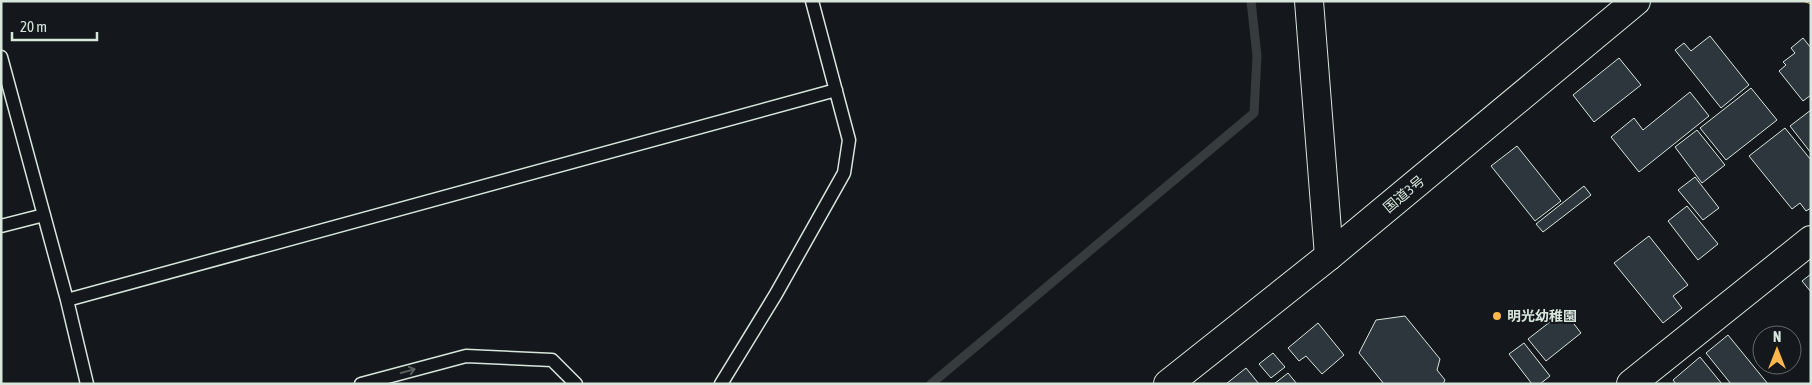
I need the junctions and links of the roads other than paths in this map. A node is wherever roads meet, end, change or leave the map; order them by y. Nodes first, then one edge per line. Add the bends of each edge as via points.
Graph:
1 (812, 1) edge
2 (1309, 1) edge
3 (1636, 1) edge
4 (1, 57) edge
5 (836, 90) junction
6 (44, 215) junction
7 (1, 226) edge
8 (1811, 240) edge
9 (1329, 256) junction
10 (67, 300) junction
11 (87, 384) edge
12 (361, 384) edge
13 (576, 384) edge
14 (721, 384) edge
15 (1168, 384) edge
16 (1631, 384) edge

1 - 5 lane
2 - 9 main road
3 - 9 main road, 国道3号
4 - 6 lane
5 - 10 lane
5 - 14 lane via 849,140 844,173
6 - 7 lane
6 - 10 lane
8 - 16 main road
9 - 15 main road, 国道3号
10 - 11 lane
12 -> 13 lane via 466,356 552,360

